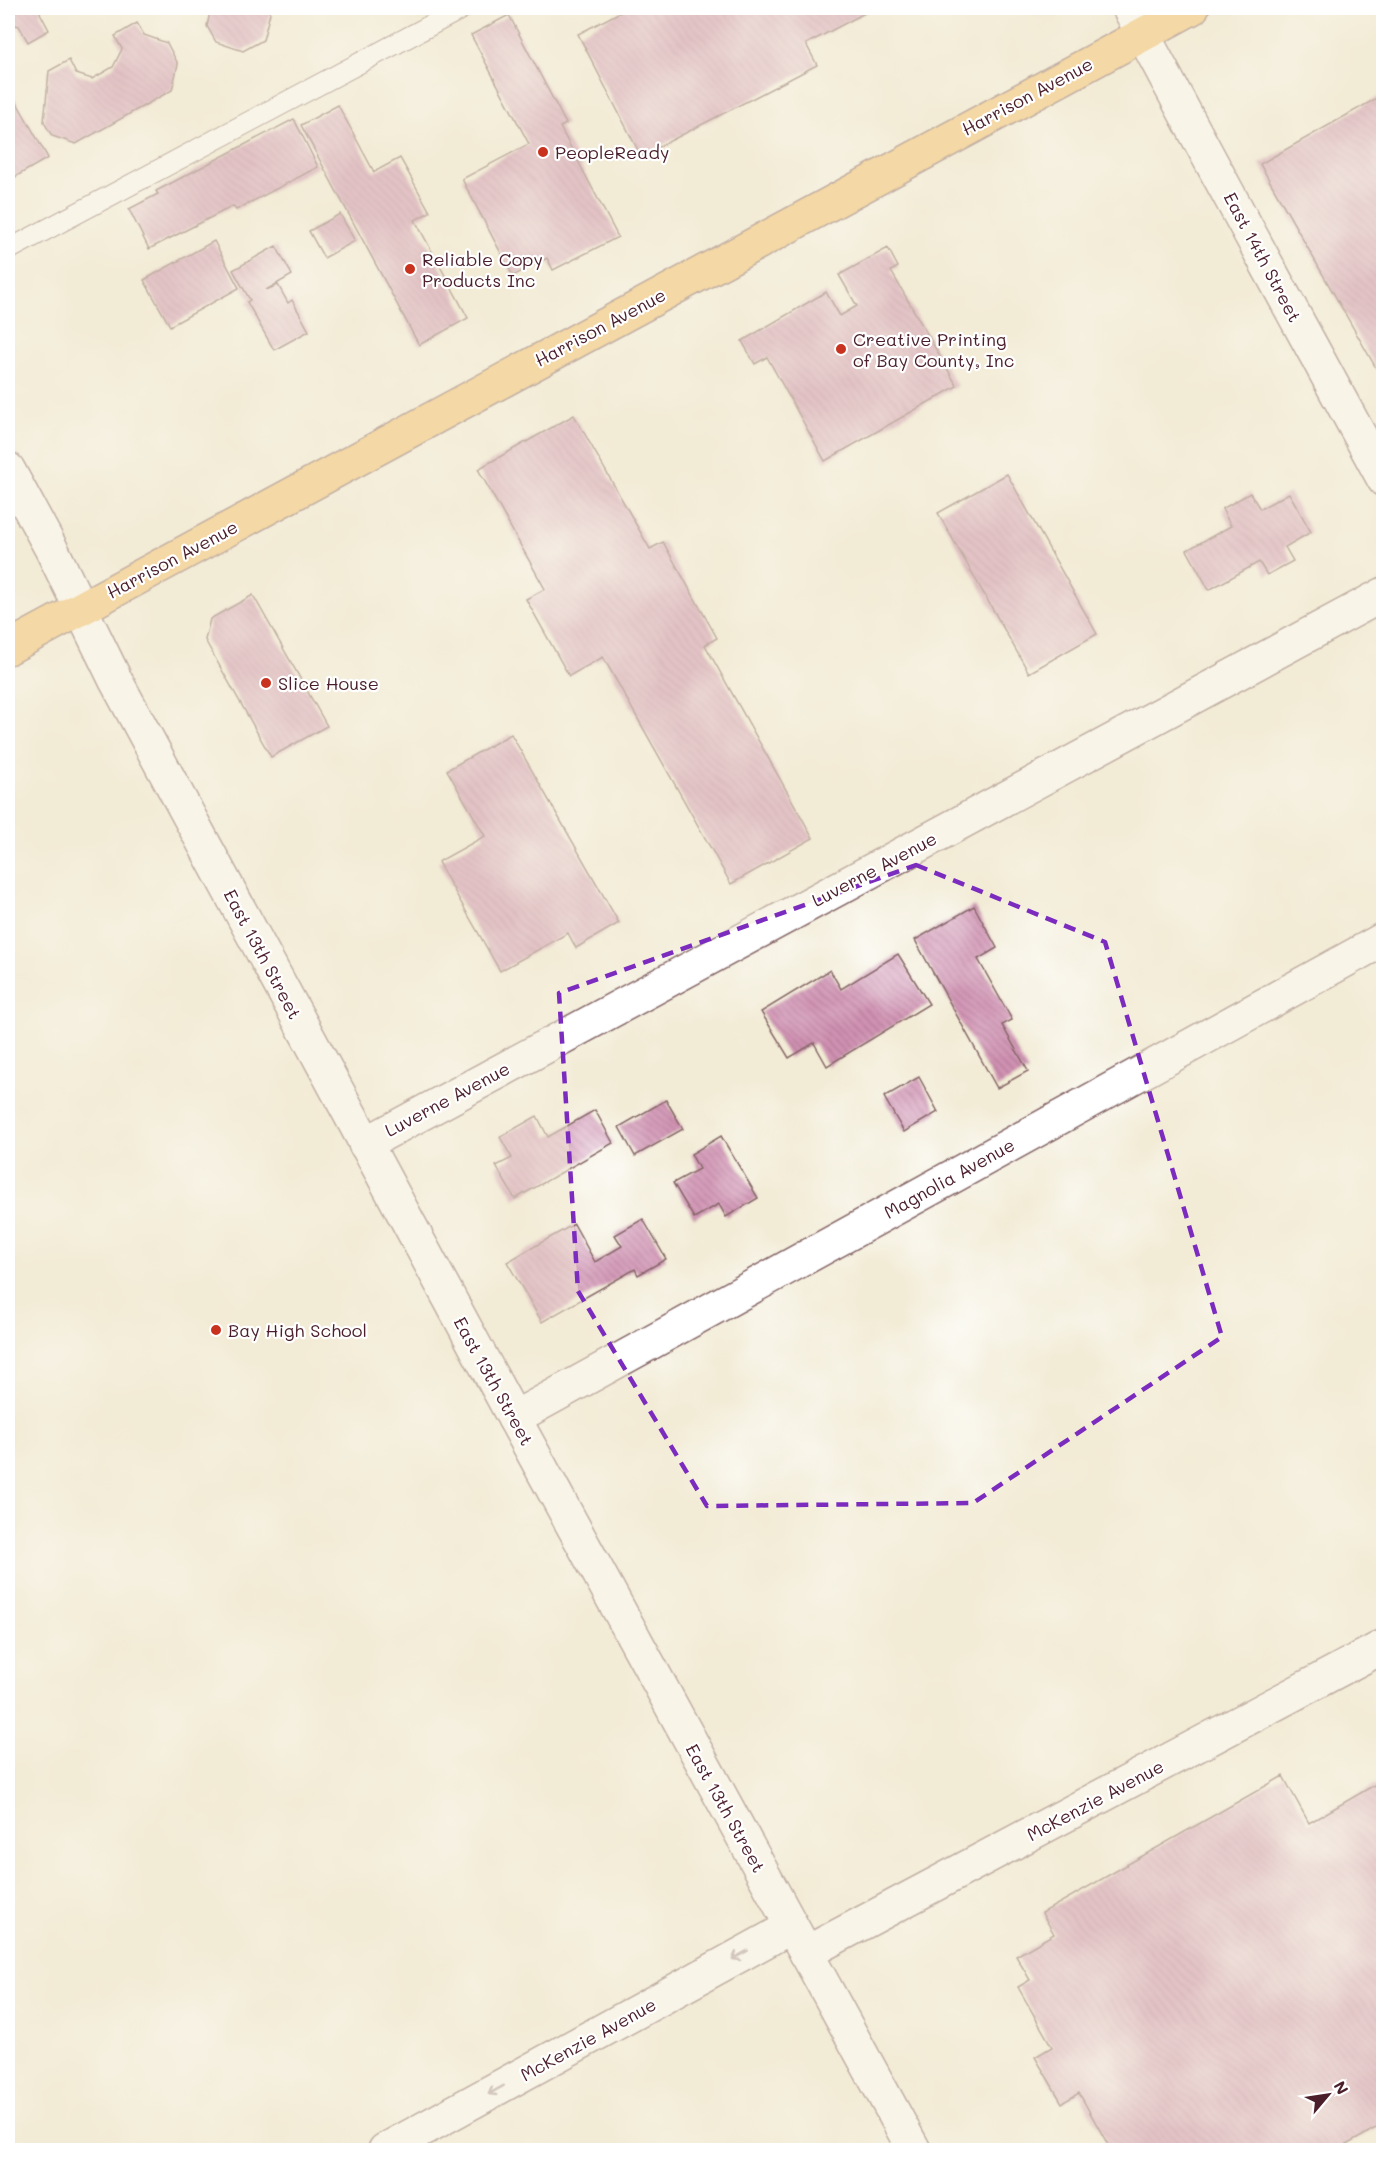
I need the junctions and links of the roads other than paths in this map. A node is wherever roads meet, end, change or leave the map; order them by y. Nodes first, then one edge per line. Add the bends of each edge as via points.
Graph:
1 (463, 8) edge
2 (1192, 8) edge
3 (1136, 21) edge
4 (8, 250) edge
5 (8, 469) edge
6 (1383, 480) edge
7 (1383, 594) edge
8 (81, 608) junction
9 (8, 648) edge
10 (1383, 939) edge
11 (365, 1143) junction
12 (514, 1418) junction
13 (1383, 1646) edge
14 (799, 1940) junction
15 (385, 2151) edge
16 (914, 2151) edge

1 - 4 lane
2 - 3 main road, Harrison Avenue
3 - 6 street, East 14th Street
3 - 8 main road, Harrison Avenue
5 - 8 street, East 13th Street
7 - 11 street, Luverne Avenue
8 - 9 main road, Harrison Avenue
8 - 11 street, East 13th Street via 116,681
10 - 12 street, Magnolia Avenue
11 - 12 street, East 13th Street
12 - 14 street, East 13th Street
13 - 14 street, McKenzie Avenue
14 -> 15 street, McKenzie Avenue
14 - 16 street, East 13th Street

